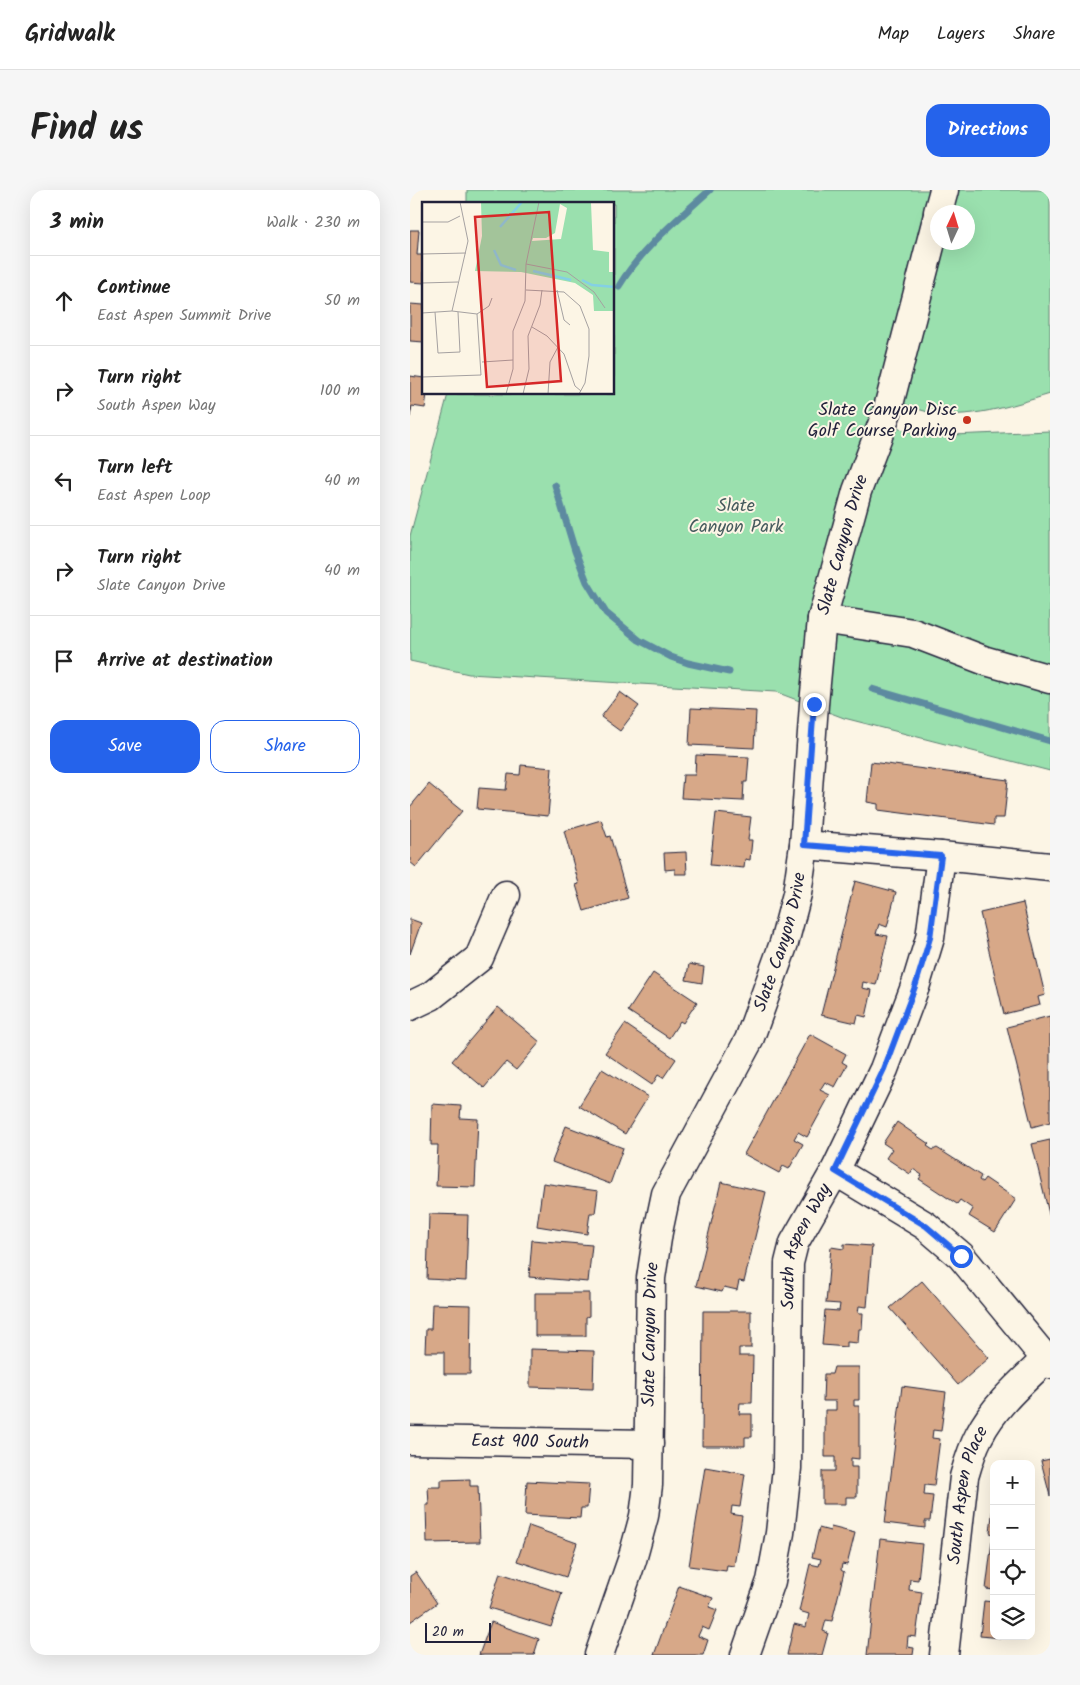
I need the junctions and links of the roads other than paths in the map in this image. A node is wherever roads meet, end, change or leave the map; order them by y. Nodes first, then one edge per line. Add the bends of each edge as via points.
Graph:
1 (944, 190) edge
2 (940, 205) edge
3 (930, 245) edge
4 (822, 619) junction
5 (1050, 679) edge
6 (804, 845) junction
7 (941, 856) junction
8 (1050, 867) edge
9 (506, 896) dead end
10 (410, 1006) edge
11 (835, 1171) junction
12 (1048, 1361) edge
13 (410, 1440) edge
14 (649, 1444) junction
15 (599, 1655) edge
16 (745, 1655) edge
17 (944, 1655) edge

1 - 2 street, Slate Canyon Drive
3 - 4 street, Slate Canyon Drive via 887,412 857,491
4 - 5 street via 913,633 986,661
4 - 6 street, Slate Canyon Drive
6 - 7 street
6 - 14 street, Slate Canyon Drive via 797,894 784,943 749,1040 666,1194 651,1278
7 - 8 street
7 - 11 street, South Aspen Way via 930,938 916,984 884,1069
9 - 10 street via 480,958 431,996
11 - 12 street via 926,1226 961,1256
11 - 16 street, South Aspen Way via 794,1243 789,1263 787,1468 780,1533 771,1581
12 - 17 street, South Aspen Place via 1016,1387 990,1418 970,1456 964,1477
13 - 14 street, East 900 South
14 - 15 street, Slate Canyon Drive via 644,1516

